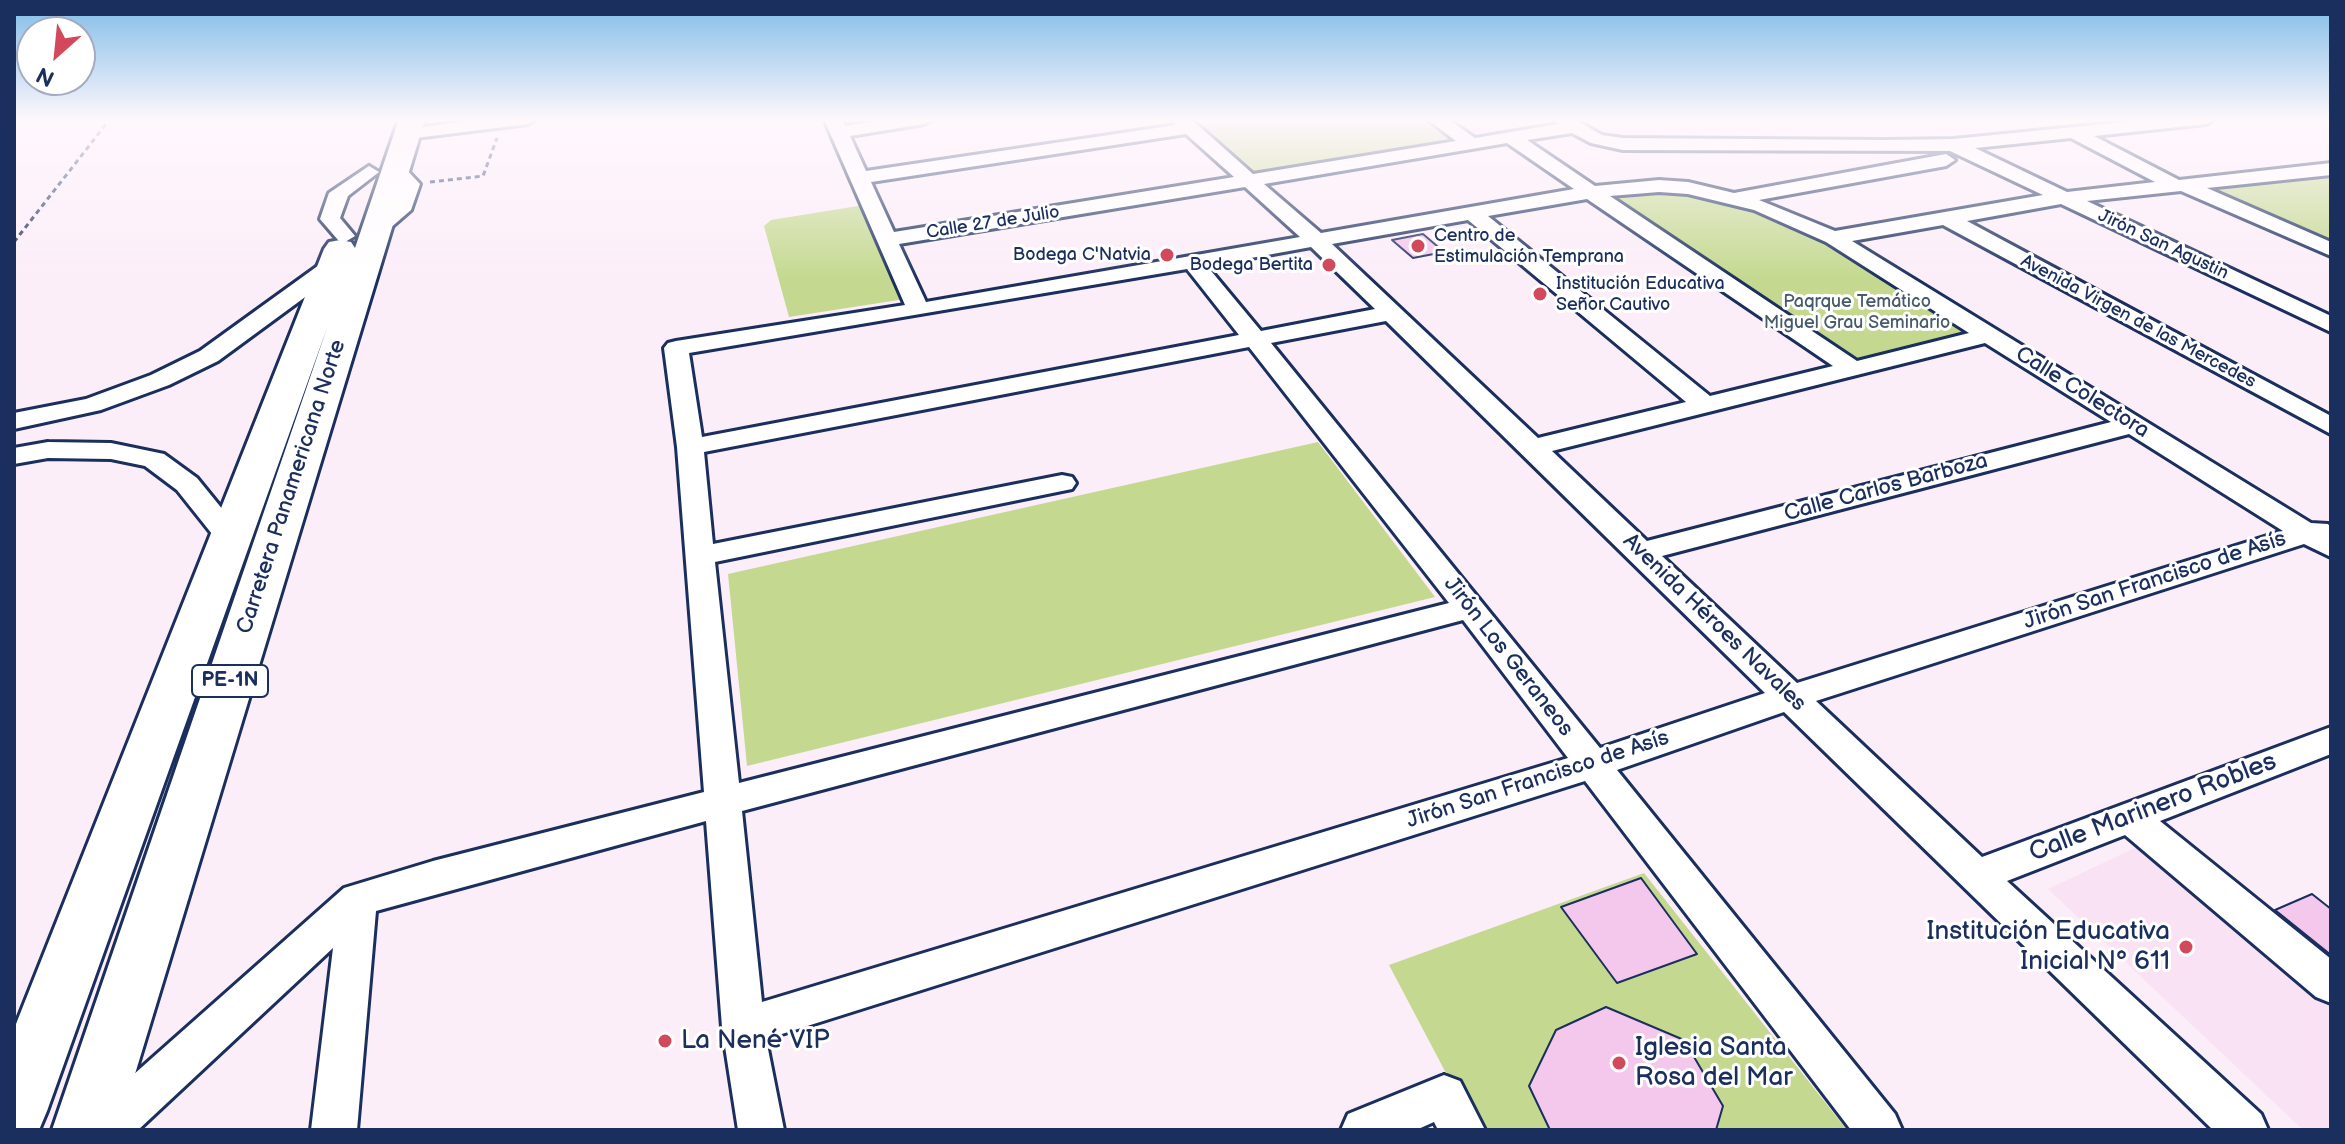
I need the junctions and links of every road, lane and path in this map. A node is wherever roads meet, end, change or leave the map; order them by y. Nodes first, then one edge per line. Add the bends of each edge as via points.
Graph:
1 (68, 172) edge
2 (381, 172) edge
3 (387, 172) edge
4 (484, 172) edge
5 (857, 172) edge
6 (892, 172) edge
7 (1239, 172) edge
8 (1301, 172) edge
9 (1562, 172) edge
10 (1877, 172) edge
11 (2009, 172) edge
12 (2153, 172) edge
13 (2301, 172) edge
14 (859, 178) junction
15 (1249, 181) junction
16 (424, 183) dead end
17 (2180, 186) junction
18 (1591, 192) junction
19 (1735, 198) junction
20 (2063, 198) junction
21 (1472, 213) junction
22 (1944, 217) junction
23 (1833, 238) junction
24 (886, 240) junction
25 (1316, 240) junction
26 (14, 242) edge
27 (351, 244) junction
28 (2331, 250) edge
29 (1193, 262) junction
30 (918, 310) junction
31 (1392, 313) junction
32 (2331, 325) edge
33 (1990, 335) junction
34 (1255, 339) junction
35 (1853, 369) junction
36 (1705, 405) junction
37 (14, 421) edge
38 (2132, 425) junction
39 (2331, 426) edge
40 (690, 447) junction
41 (1532, 448) junction
42 (14, 456) edge
43 (1062, 483) dead end
44 (2323, 536) edge
45 (230, 537) junction
46 (1640, 552) junction
47 (699, 556) junction
48 (1470, 608) junction
49 (1790, 697) junction
50 (2331, 740) edge
51 (1591, 765) junction
52 (721, 802) junction
53 (2129, 817) junction
54 (1976, 876) junction
55 (358, 900) junction
56 (2331, 984) edge
57 (743, 1027) junction
58 (14, 1111) edge
59 (1453, 1113) edge
60 (85, 1130) edge
61 (105, 1130) edge
62 (334, 1130) edge
63 (761, 1130) edge
64 (1364, 1130) edge
65 (1879, 1130) edge
66 (2245, 1130) edge

1 - 26 path
2 - 27 highway, Carretera Panamericana Norte / PE-1N
3 - 27 street via 410,184 401,210
4 - 16 path
5 - 14 street
6 - 14 street
7 - 15 street, Avenida Héroes Navales
8 - 15 street, Calle 27 de Julio
9 - 18 street
10 - 19 street
11 - 20 street, Jirón San Agustin
12 - 17 street
13 - 17 street
14 - 24 street
15 - 24 street, Calle 27 de Julio
15 - 25 street, Avenida Héroes Navales
17 - 20 street
17 - 28 street
18 - 19 street via 1673,186
18 - 21 street
18 - 35 street
19 - 23 street, Calle Colectora
20 - 22 street
20 - 32 street, Jirón San Agustin
21 - 25 street
21 - 36 street
22 - 23 street
22 - 39 street, Avenida Virgen de las Mercedes
23 - 33 street, Calle Colectora
24 - 30 street
25 - 29 street
25 - 31 street, Avenida Héroes Navales
27 - 37 street via 209,356 92,405
27 - 45 highway, Carretera Panamericana Norte / PE-1N
27 - 60 highway, Carretera Panamericana Norte / PE-1N
29 - 30 street
29 - 34 street, Jirón Los Geraneos
30 - 40 street via 676,348
31 - 34 street
31 - 41 street, Avenida Héroes Navales
33 - 35 street
33 - 38 street, Calle Colectora
34 - 40 street
34 - 48 street, Jirón Los Geraneos
35 - 36 street
36 - 41 street
38 - 44 street, Calle Colectora
38 - 46 street, Calle Carlos Barboza
40 - 47 street
41 - 46 street, Avenida Héroes Navales
42 - 45 street via 48,450 111,451 154,460 187,484
43 - 47 street
44 - 49 street, Jirón San Francisco de Asís
45 - 58 highway, Carretera Panamericana Norte / PE-1N
46 - 49 street, Avenida Héroes Navales
47 - 52 street
48 - 51 street, Jirón Los Geraneos
48 - 52 street
49 - 51 street, Jirón San Francisco de Asís
49 - 54 street, Avenida Héroes Navales
50 - 53 street, Calle Marinero Robles
51 - 57 street, Jirón San Francisco de Asís
51 - 65 street, Jirón Los Geraneos
52 - 55 street
52 - 57 street
53 - 54 street, Calle Marinero Robles
53 - 56 street
54 - 66 street, Avenida Héroes Navales
55 - 61 street
55 - 62 street
57 - 63 street
59 - 64 street

